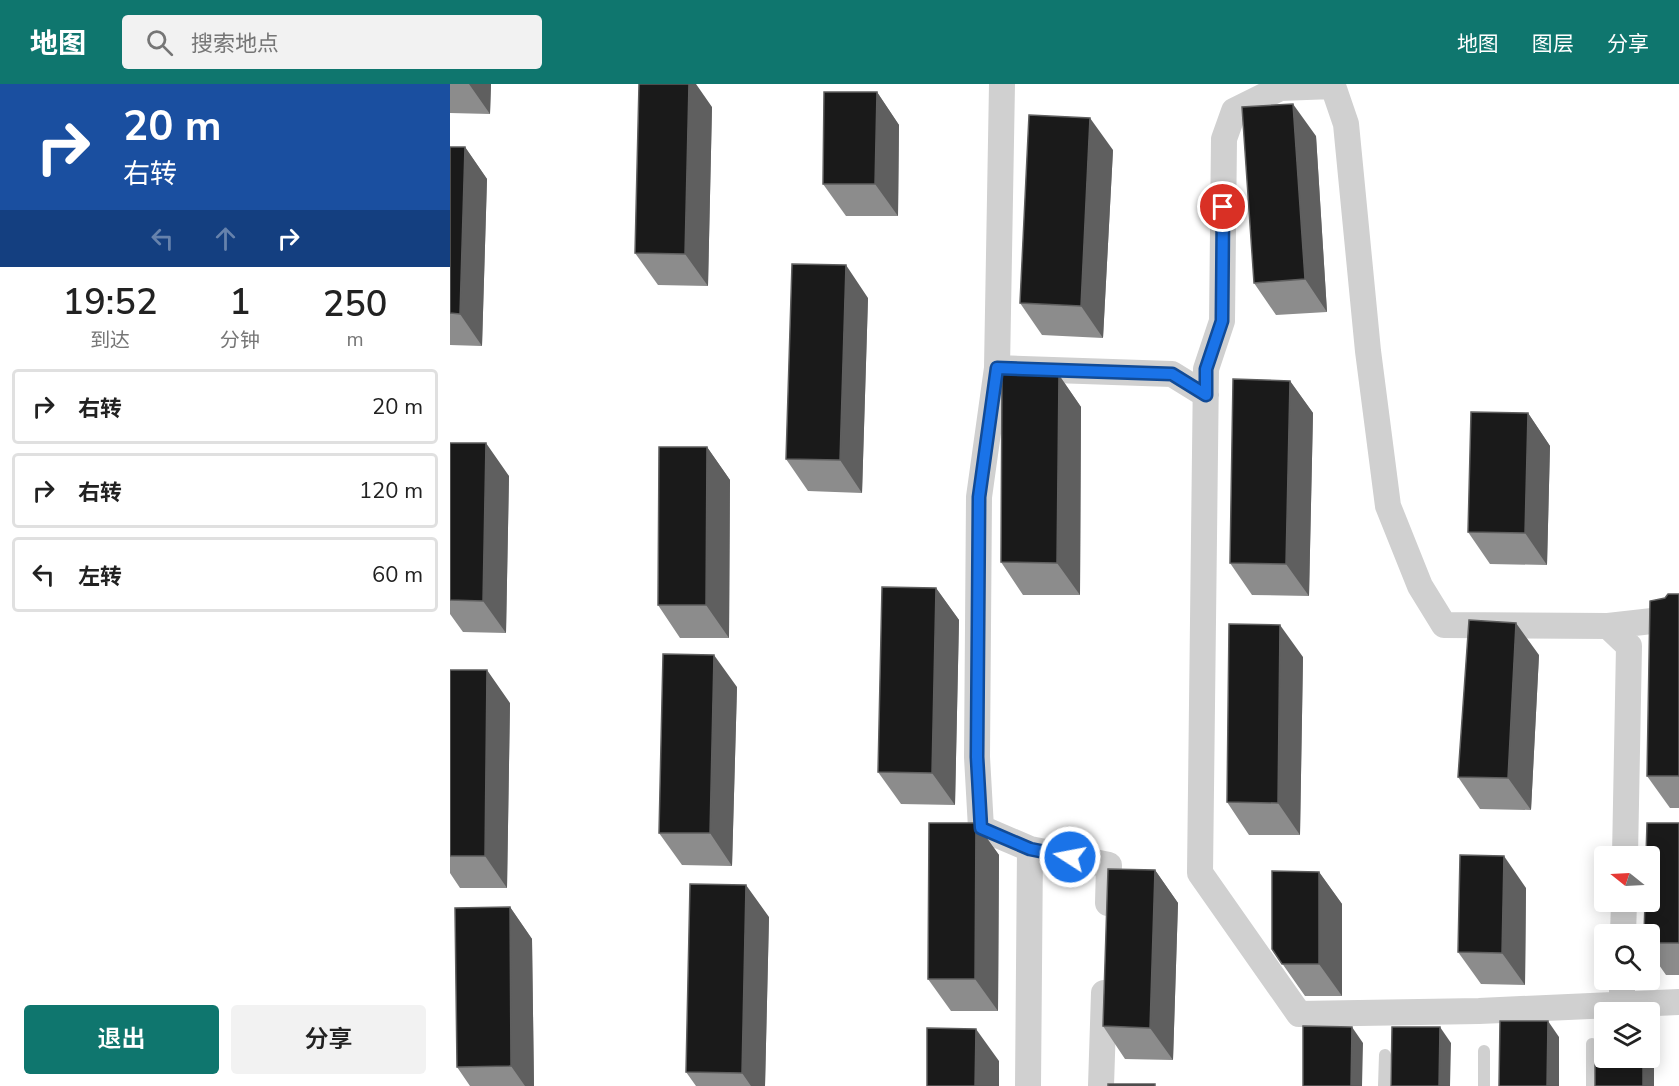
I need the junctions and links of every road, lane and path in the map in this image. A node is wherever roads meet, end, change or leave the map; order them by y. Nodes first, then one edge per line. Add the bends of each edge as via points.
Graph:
1 (1002, 84) edge
2 (997, 368) junction
3 (1206, 395) junction
4 (1679, 618) edge
5 (1608, 626) junction
6 (1625, 846) edge
7 (1030, 849) junction
8 (1107, 923) edge
9 (1105, 969) edge
10 (1679, 1002) edge
11 (1660, 1003) edge
12 (1594, 1006) edge
13 (1593, 1044) edge
14 (1484, 1051) dead end
15 (1385, 1055) dead end
16 (1028, 1086) edge
17 (1101, 1086) edge
18 (1384, 1086) edge
19 (1484, 1086) edge
20 (1592, 1086) edge

1 - 2 street
2 - 3 street via 1172,374
2 - 7 street via 979,497 977,757 981,828
3 - 5 street via 1206,369 1222,321 1224,139 1233,111 1280,88 1333,86 1346,124 1388,506 1420,585 1444,624
3 - 12 street via 1200,873 1299,1014
4 - 5 street
5 - 6 street via 1629,646
7 - 8 street via 1109,865
7 - 16 street
9 - 17 street
10 - 11 street
13 - 20 lane
14 - 19 lane
15 - 18 lane

